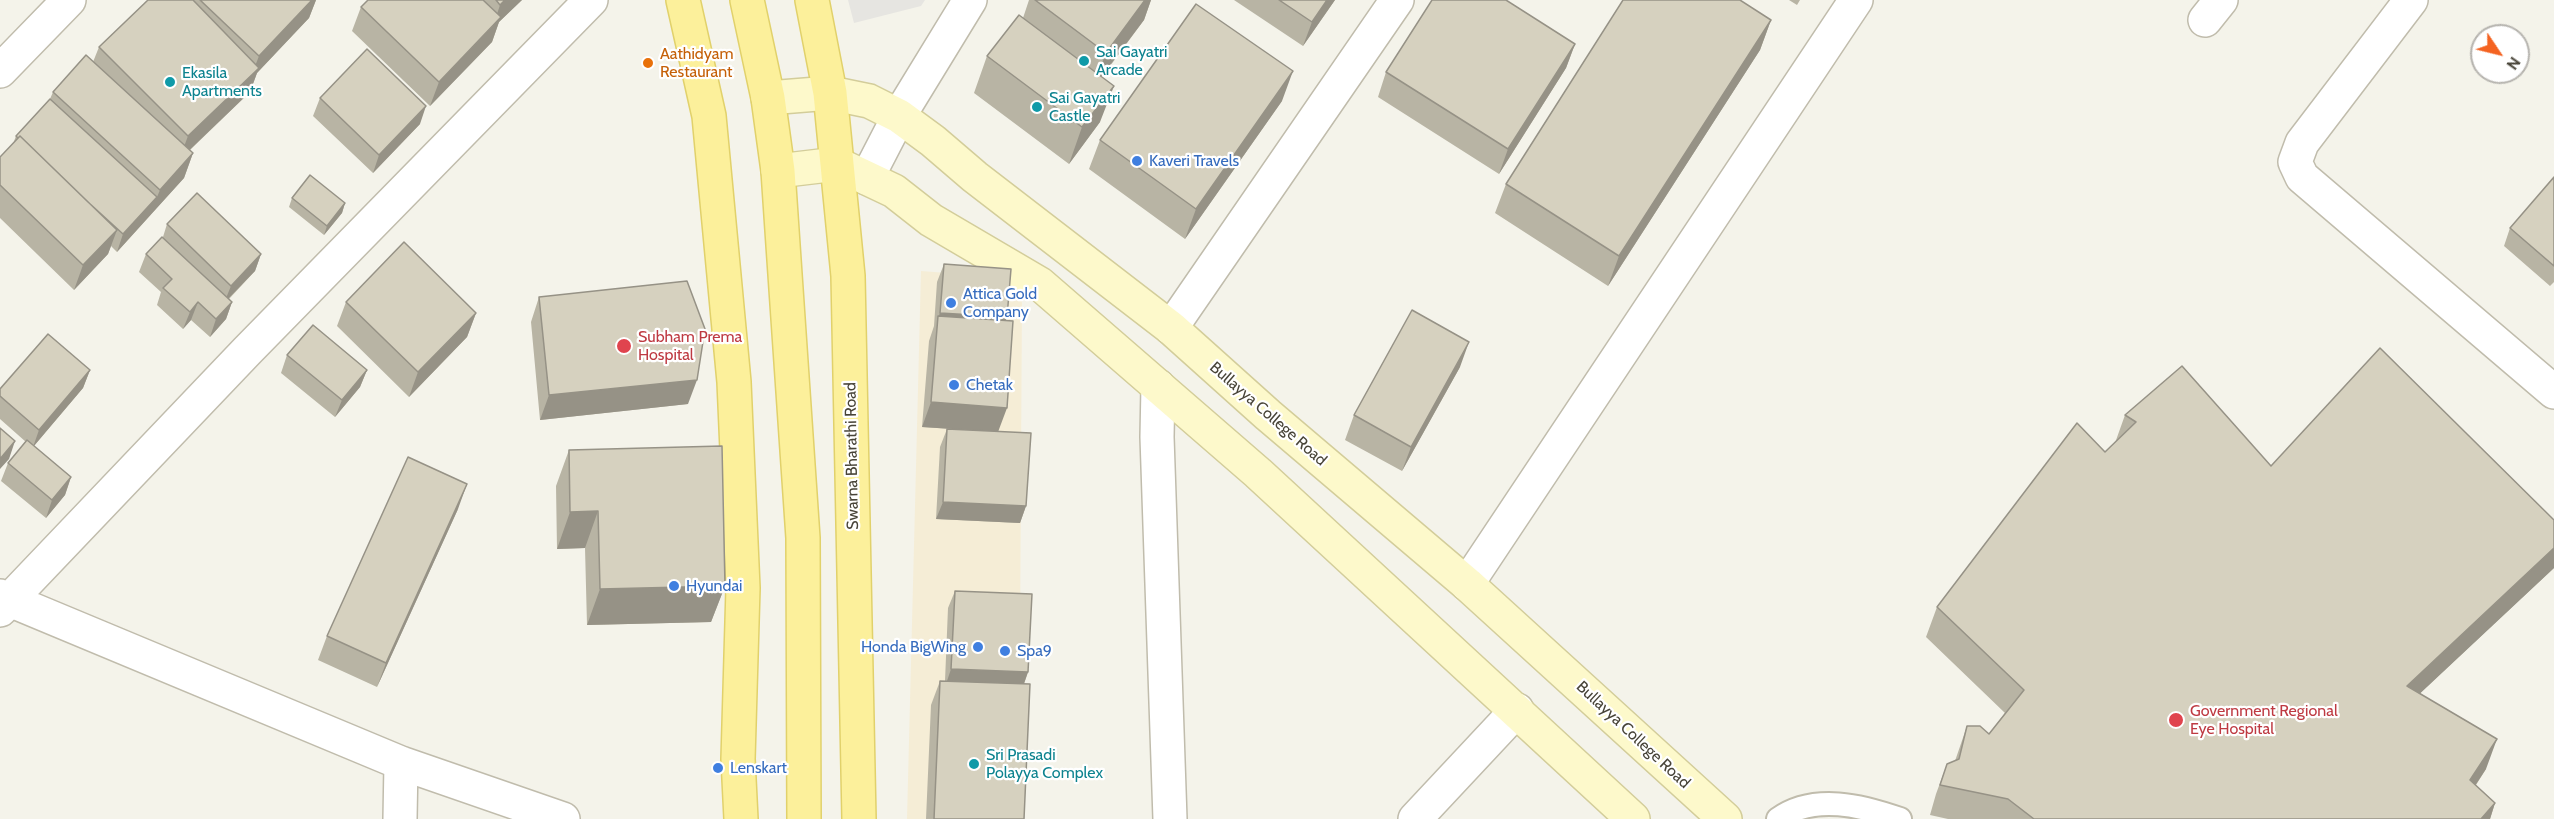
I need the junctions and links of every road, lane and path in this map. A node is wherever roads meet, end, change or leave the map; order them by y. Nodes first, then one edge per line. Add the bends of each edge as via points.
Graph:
1 (69, 0) edge
2 (591, 0) edge
3 (683, 0) edge
4 (747, 0) edge
5 (812, 0) edge
6 (970, 0) edge
7 (1397, 0) edge
8 (1856, 0) edge
9 (2411, 0) edge
10 (0, 71) edge
11 (830, 93) junction
12 (768, 98) junction
13 (899, 116) junction
14 (837, 164) junction
15 (778, 171) junction
16 (867, 178) junction
17 (1171, 328) junction
18 (1158, 386) junction
19 (2554, 392) edge
20 (1467, 584) junction
21 (3, 602) edge
22 (1517, 710) junction
23 (401, 763) junction
24 (400, 819) edge
25 (562, 819) edge
26 (741, 819) edge
27 (804, 819) edge
28 (859, 819) edge
29 (1170, 819) edge
30 (1414, 819) edge
31 (1633, 819) edge
32 (1725, 819) edge
33 (1778, 819) edge
34 (1900, 819) edge

1 - 10 street
2 - 21 street
3 - 26 main road via 709,116 734,382 743,588 738,759
4 - 12 main road
5 - 11 main road, Swarna Bharathi Road
6 - 13 street
7 - 17 street
8 - 20 street
9 - 19 street via 2302,143 2295,162 2302,177
11 - 12 main road, Bullayya College Road
11 - 13 main road, Bullayya College Road via 869,101
11 - 14 main road, Swarna Bharathi Road
12 - 15 main road
13 - 16 street
13 - 17 main road, Bullayya College Road
14 - 15 main road
14 - 16 main road
14 - 28 main road, Swarna Bharathi Road via 848,276
15 - 27 main road via 803,538
16 - 18 main road via 894,191 931,220 1040,284
17 - 20 main road, Bullayya College Road
18 - 22 main road
18 - 29 street via 1156,437
20 - 32 main road, Bullayya College Road
21 - 23 street
22 - 30 street
22 - 31 main road
23 - 24 street
23 - 25 street
33 - 34 lane via 1818,804 1862,805

